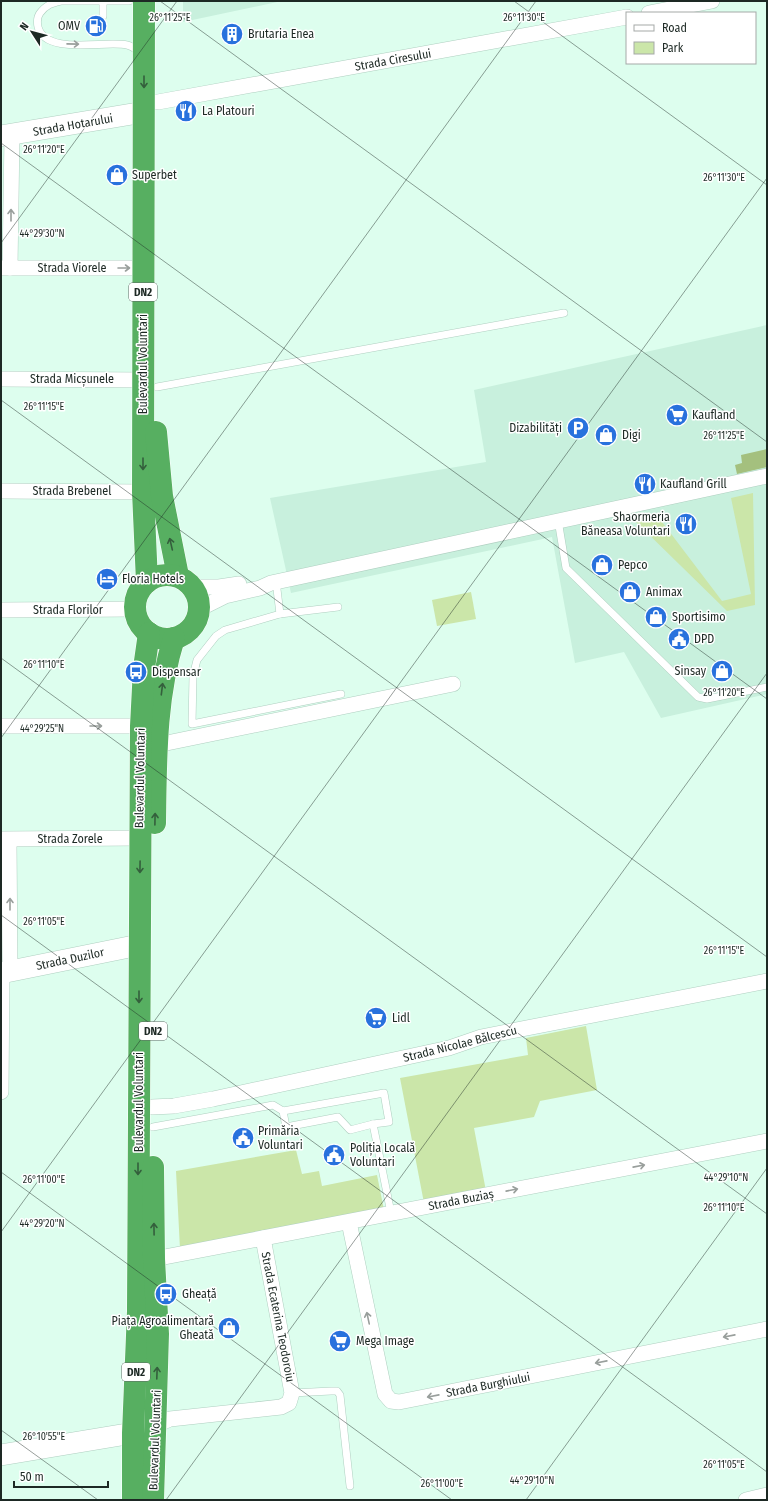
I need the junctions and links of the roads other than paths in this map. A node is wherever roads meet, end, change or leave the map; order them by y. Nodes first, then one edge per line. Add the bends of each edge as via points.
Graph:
1 (129, 1) edge
2 (144, 1) edge
3 (160, 1) edge
4 (712, 1) edge
5 (103, 2) junction
6 (654, 12) edge
7 (103, 16) dead end
8 (626, 17) edge
9 (103, 36) dead end
10 (102, 44) junction
11 (144, 54) junction
12 (151, 107) junction
13 (6, 136) edge
14 (6, 268) edge
15 (143, 268) junction
16 (564, 313) dead end
17 (1, 379) edge
18 (150, 383) junction
19 (767, 476) edge
20 (170, 490) dead end
21 (1, 491) edge
22 (143, 492) junction
23 (164, 511) junction
24 (558, 520) junction
25 (147, 582) junction
26 (185, 582) junction
27 (274, 582) junction
28 (338, 607) dead end
29 (135, 609) junction
30 (199, 609) junction
31 (1, 610) edge
32 (280, 614) junction
33 (149, 633) junction
34 (174, 638) junction
35 (453, 684) dead end
36 (767, 686) edge
37 (341, 694) dead end
38 (1, 726) edge
39 (141, 726) junction
40 (157, 746) junction
41 (140, 838) junction
42 (5, 839) edge
43 (139, 944) junction
44 (4, 972) edge
45 (767, 981) edge
46 (1, 1092) edge
47 (283, 1110) junction
48 (153, 1117) junction
49 (373, 1124) junction
50 (767, 1141) edge
51 (391, 1213) junction
52 (349, 1222) junction
53 (263, 1238) junction
54 (154, 1259) junction
55 (767, 1328) edge
56 (292, 1393) junction
57 (155, 1426) junction
58 (133, 1432) junction
59 (1, 1455) edge
60 (350, 1486) dead end
61 (767, 1496) edge
62 (132, 1500) edge
63 (153, 1500) edge
64 (746, 1500) edge

1 - 5 lane
2 - 11 highway, Bulevardul Voluntari / DN2
3 - 12 highway, Bulevardul Voluntari / DN2
4 - 6 street
5 - 7 lane
5 -> 10 lane via 52,3 44,8 37,23 39,32 55,43
8 - 12 street, Strada Ciresului
9 - 10 lane
10 - 11 lane via 127,45
11 -> 12 highway, Bulevardul Voluntari / DN2
12 - 13 street, Strada Hotarului
12 - 15 highway, Bulevardul Voluntari / DN2
12 - 18 highway, Bulevardul Voluntari / DN2
14 -> 13 street
14 -> 15 street, Strada Viorele
15 - 18 highway, Bulevardul Voluntari / DN2
16 - 18 lane
17 - 18 street, Strada Micșunele
18 -> 22 highway, Bulevardul Voluntari / DN2
18 - 23 highway, Bulevardul Voluntari / DN2 via 162,446
19 - 24 street
20 - 23 lane
21 - 22 street, Strada Brebenel
22 - 25 highway, Bulevardul Voluntari / DN2
26 -> 23 highway, Bulevardul Voluntari / DN2
24 - 27 street
24 - 36 lane via 566,568 698,697 708,699
25 - 26 highway via 162,575
25 - 29 highway via 140,590
26 - 27 street via 219,587 258,580
26 - 30 highway, Bulevardul Voluntari / DN2 via 199,602
27 - 30 street via 225,596
27 - 32 lane
28 - 32 lane
29 - 31 street, Strada Florilor
29 - 33 highway via 140,622
30 - 34 highway via 192,628
32 - 37 lane via 225,630 206,648 197,660 192,676 192,724
33 - 34 highway via 156,637
33 - 39 highway, Bulevardul Voluntari / DN2
40 -> 34 highway, Bulevardul Voluntari / DN2 via 163,681
35 - 40 street
38 -> 39 street
39 - 41 highway, Bulevardul Voluntari / DN2
48 -> 40 highway, Bulevardul Voluntari / DN2
41 - 42 street, Strada Zorele
41 -> 43 highway, Bulevardul Voluntari / DN2
44 -> 42 street
43 - 44 street, Strada Duzilor
43 -> 58 highway, Bulevardul Voluntari / DN2 via 138,1311
44 - 46 street
45 - 48 street, Strada Nicolae Bălcescu via 481,1037 449,1048 174,1106
47 - 48 lane via 273,1105
47 - 49 lane via 286,1127 338,1117 350,1130
47 - 49 lane via 384,1093 389,1122
54 -> 48 highway, Bulevardul Voluntari / DN2
49 - 51 lane
51 -> 50 street, Strada Buziaș
51 - 52 street, Strada Buziaș
52 - 53 street, Strada Buziaș
55 -> 52 street, Strada Burghiului via 400,1402 391,1401 385,1394
53 - 54 street, Strada Buziaș
53 - 56 street, Strada Ecaterina Teodoroiu
57 -> 54 highway, Bulevardul Voluntari / DN2 via 158,1334
56 - 57 street, Strada Ecaterina Teodoroiu via 289,1403 281,1407 170,1419
56 - 60 lane via 337,1391 340,1395
57 - 58 street, Strada Ecaterina Teodoroiu
57 - 63 highway, Bulevardul Voluntari / DN2
58 - 59 street
58 - 62 highway, Bulevardul Voluntari / DN2
61 - 64 street

